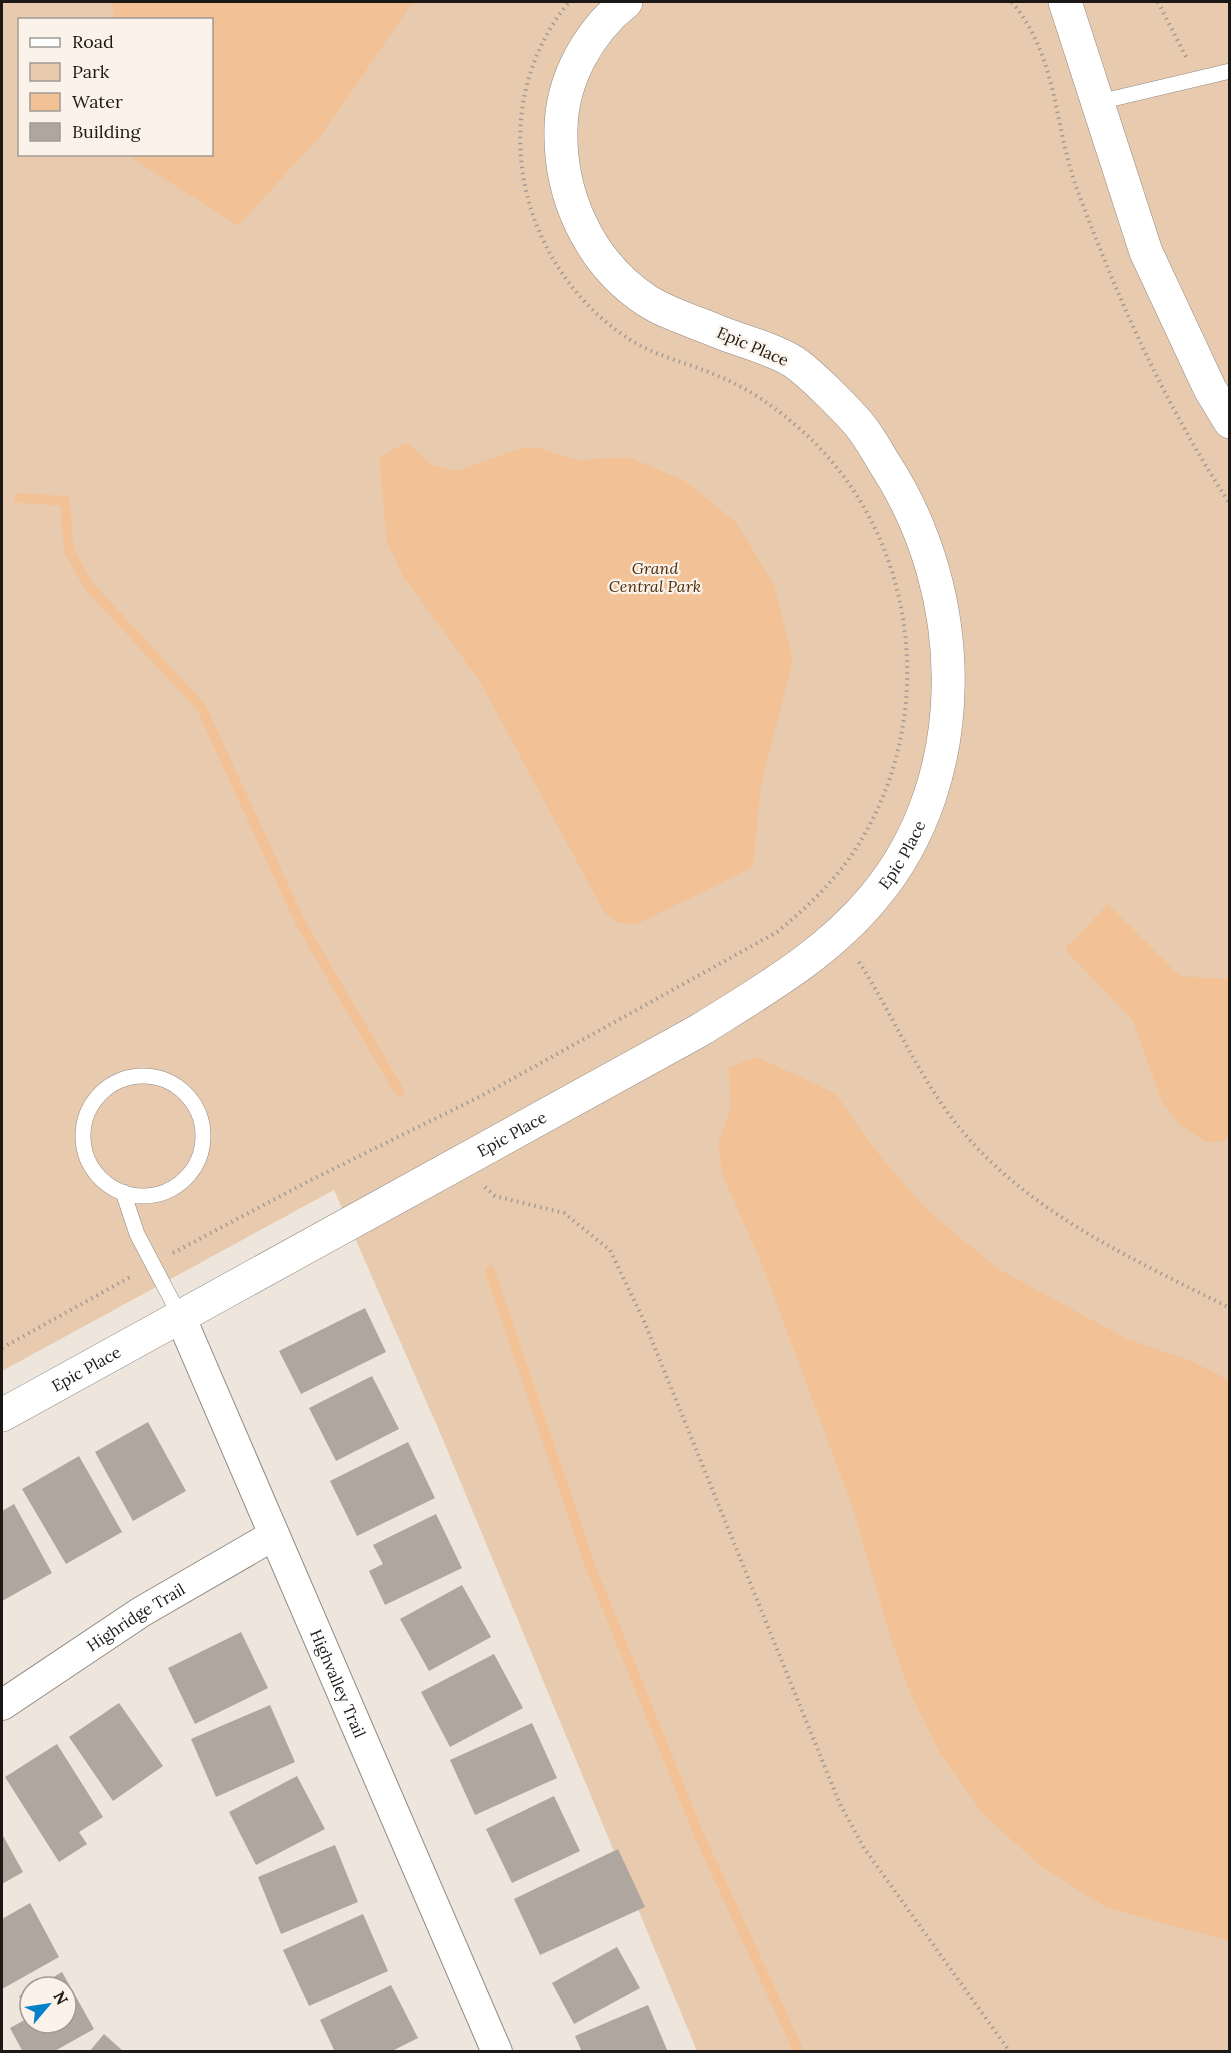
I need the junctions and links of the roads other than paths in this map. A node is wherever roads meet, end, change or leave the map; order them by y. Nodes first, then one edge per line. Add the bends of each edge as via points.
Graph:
1 (626, 2) edge
2 (1065, 2) edge
3 (1230, 71) edge
4 (1099, 102) junction
5 (1230, 422) edge
6 (123, 1192) junction
7 (180, 1316) junction
8 (5, 1414) edge
9 (274, 1535) junction
10 (2, 1705) edge
11 (497, 2052) edge

1 - 7 street, Epic Place via 583,51 561,110 563,177 590,244 614,274 647,301 793,362 858,423 907,498 936,577 948,650 946,731 937,778 914,840 874,898 809,961 700,1030
2 - 4 street
3 - 4 lane
4 - 5 street via 1146,252 1210,389
6 - 6 lane via 104,1179 89,1161 84,1147 87,1116 94,1102 116,1082 139,1076 162,1079 182,1091 197,1109 202,1132 200,1156 193,1170 169,1190 138,1195
6 - 7 lane via 137,1234
7 - 8 street, Epic Place
7 - 9 street, Highvalley Trail
9 - 10 street, Highridge Trail via 141,1612
9 - 11 street, Highvalley Trail

